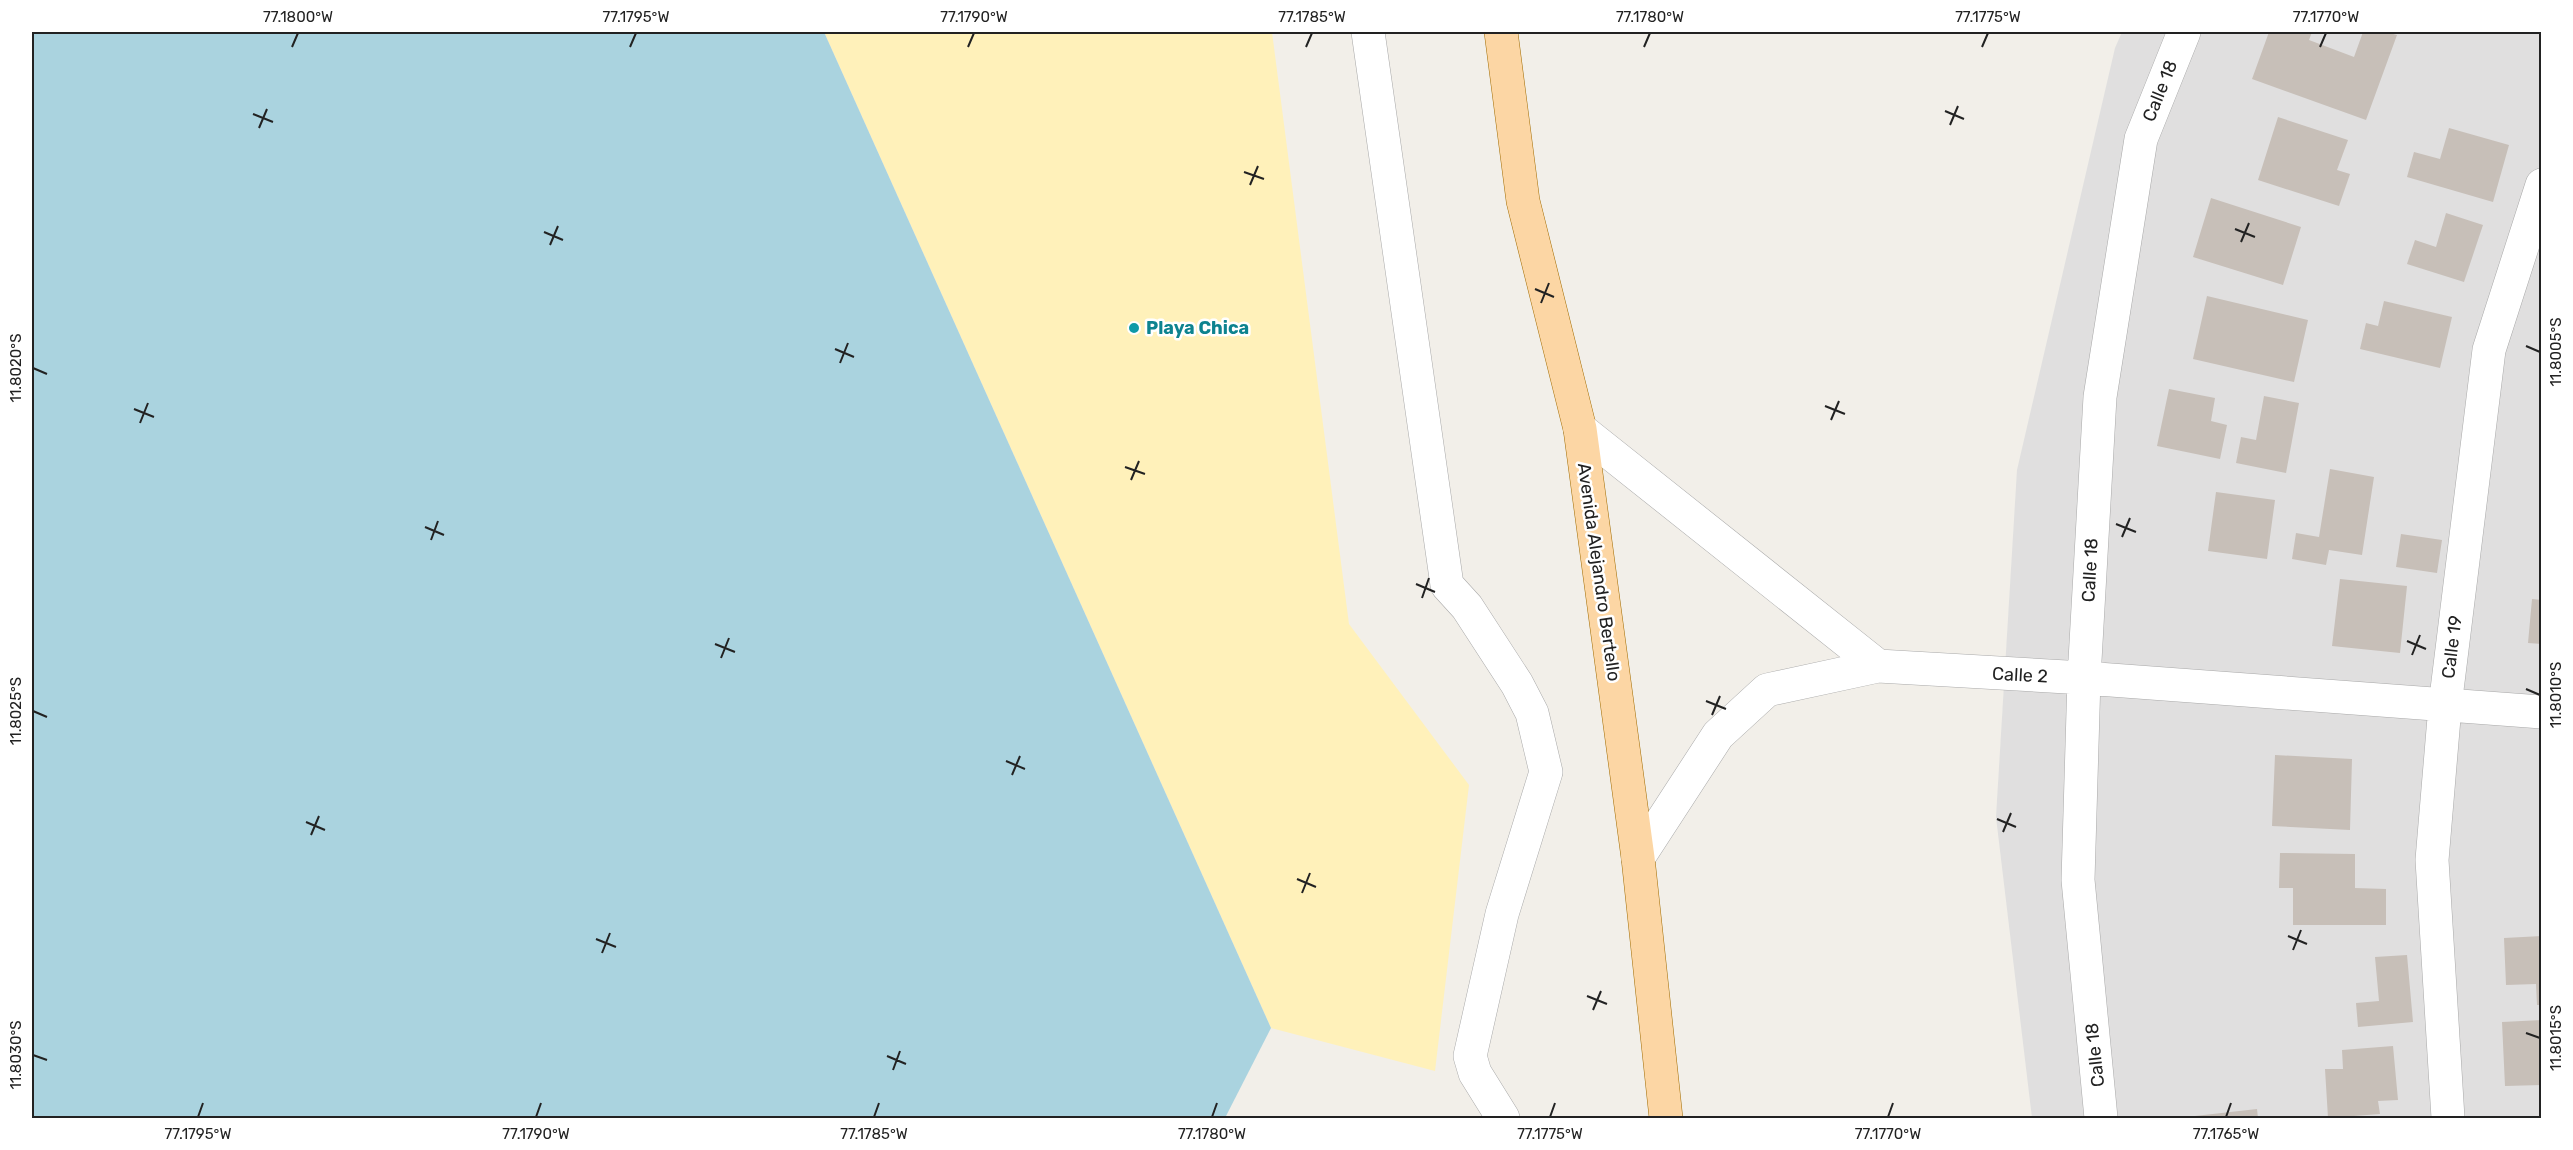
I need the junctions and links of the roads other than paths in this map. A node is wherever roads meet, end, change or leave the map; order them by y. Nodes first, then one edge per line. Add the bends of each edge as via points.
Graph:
1 (1368, 32) edge
2 (1501, 32) edge
3 (2184, 32) edge
4 (2541, 185) edge
5 (1580, 429) junction
6 (1878, 666) junction
7 (2084, 678) junction
8 (2445, 706) junction
9 (2541, 712) edge
10 (1638, 858) junction
11 (1503, 1119) edge
12 (1666, 1119) edge
13 (2101, 1119) edge
14 (2448, 1119) edge

1 - 11 street via 1447,585 1467,607 1532,713 1546,772 1502,914 1470,1056 1475,1073
2 - 5 main road, Avenida Alejandro Bertello via 1523,201
3 - 7 street, Calle 18 via 2141,139 2100,397
4 - 8 street, Calle 19 via 2489,351
5 - 6 street
5 - 10 main road, Avenida Alejandro Bertello
6 - 7 street, Calle 2
6 - 10 street, Calle 2 via 1767,690 1718,735
7 - 8 street, Calle 2
7 - 13 street, Calle 18 via 2078,879
8 - 9 street, Calle 2
8 - 14 street, Calle 19 via 2432,860
10 - 12 main road, Avenida Alejandro Bertello

